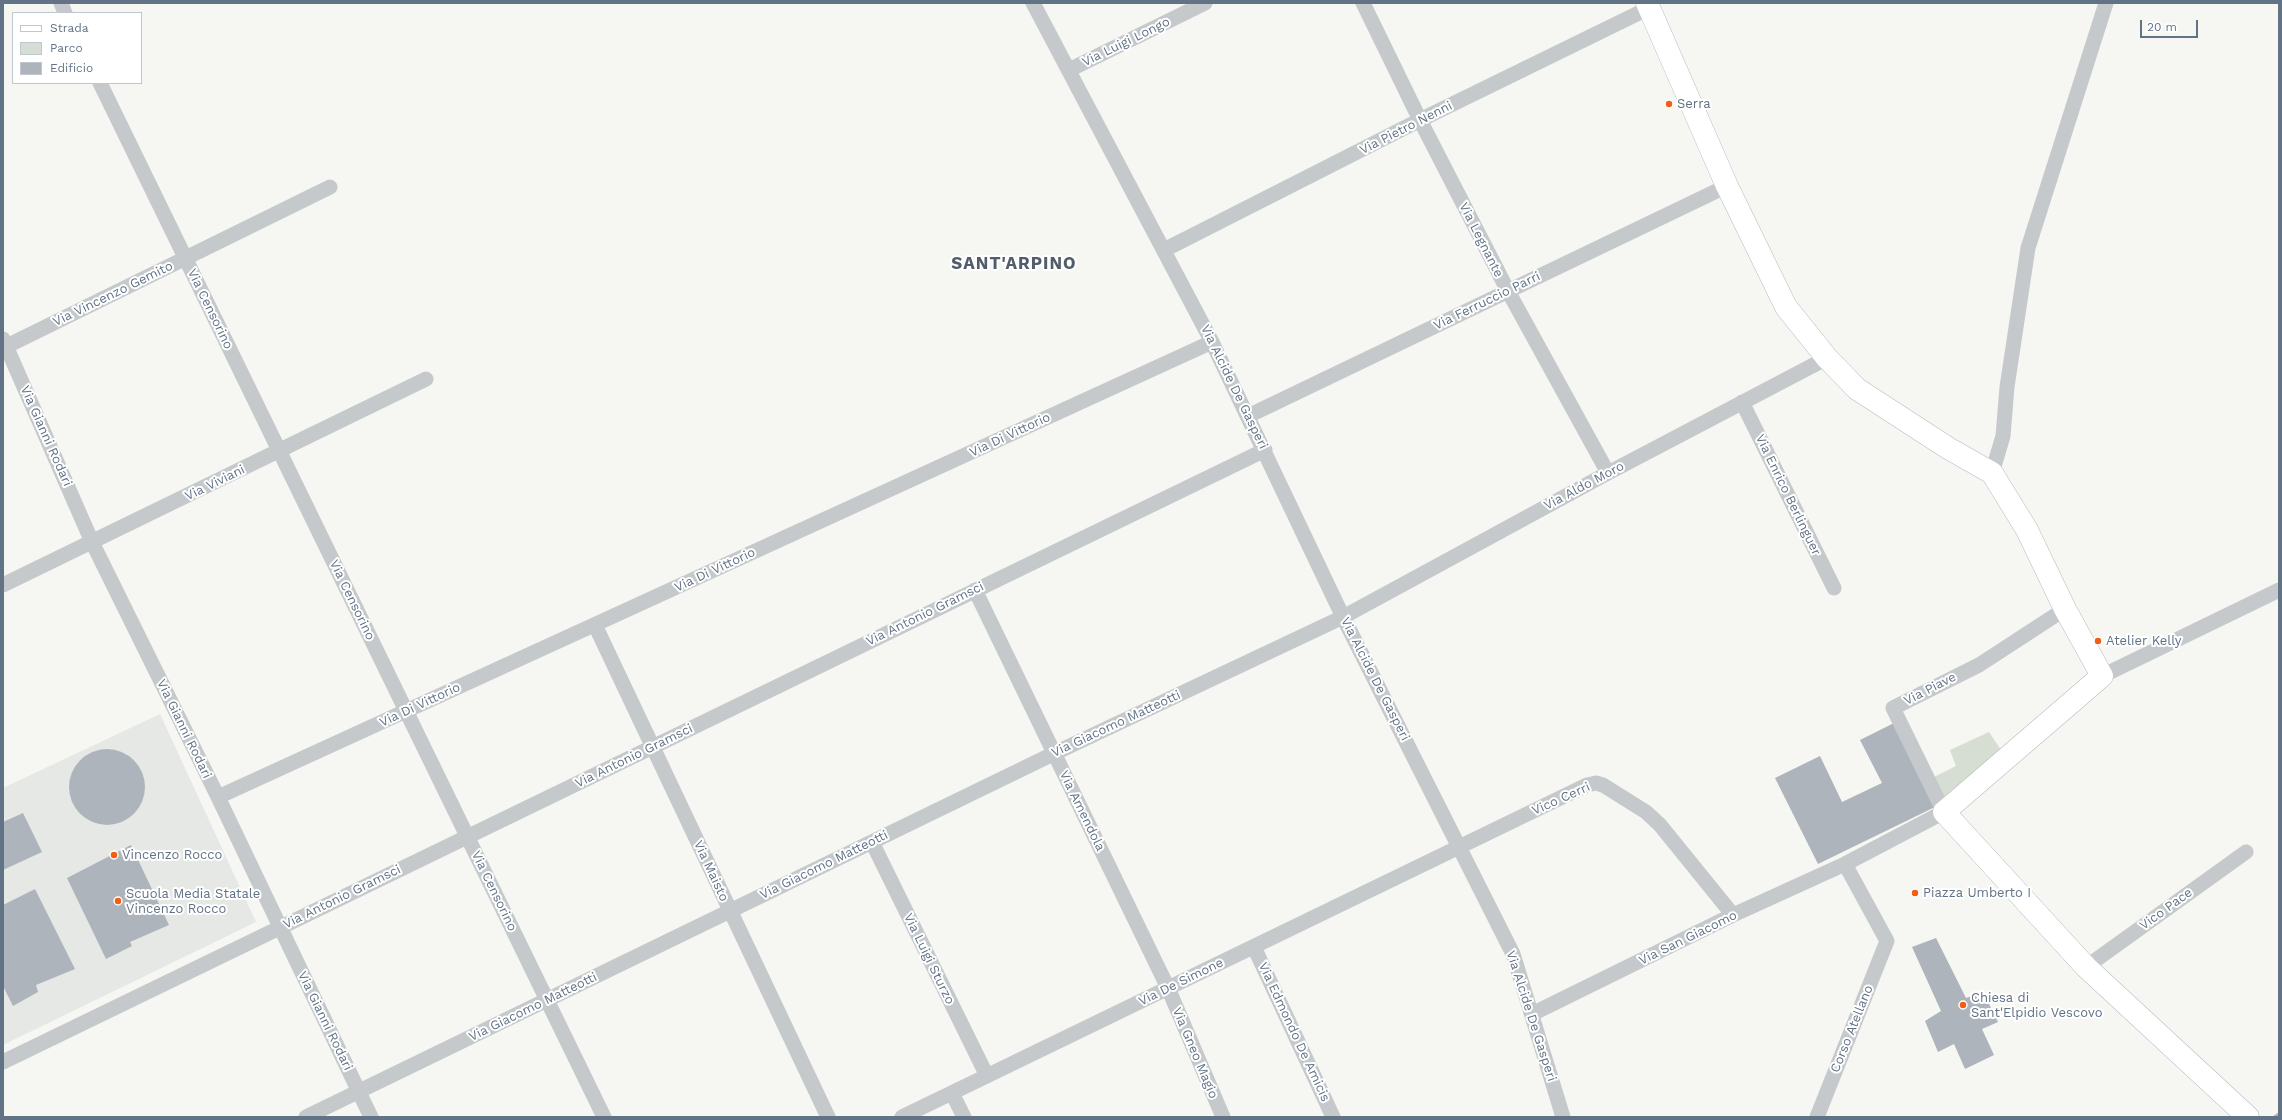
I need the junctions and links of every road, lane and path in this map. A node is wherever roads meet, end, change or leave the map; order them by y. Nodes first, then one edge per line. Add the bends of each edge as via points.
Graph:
1 (60, 3) edge
2 (1033, 3) edge
3 (1205, 3) edge
4 (1363, 3) edge
5 (2106, 3) edge
6 (1648, 6) edge
7 (64, 12) edge
8 (1069, 70) junction
9 (100, 84) edge
10 (1420, 120) junction
11 (1726, 186) junction
12 (330, 187) dead end
13 (1164, 250) junction
14 (185, 258) junction
15 (1508, 291) junction
16 (1212, 342) junction
17 (4, 344) edge
18 (1826, 358) junction
19 (426, 379) dead end
20 (1742, 402) junction
21 (1248, 416) junction
22 (1265, 450) junction
23 (279, 451) junction
24 (1608, 473) junction
25 (1992, 473) junction
26 (92, 542) junction
27 (3, 586) edge
28 (1834, 588) dead end
29 (975, 590) junction
30 (2279, 590) edge
31 (2065, 608) junction
32 (1343, 617) junction
33 (595, 625) junction
34 (2102, 676) junction
35 (406, 711) junction
36 (652, 747) junction
37 (1055, 753) junction
38 (218, 797) junction
39 (1944, 812) junction
40 (468, 836) junction
41 (872, 842) junction
42 (1460, 847) junction
43 (2246, 852) dead end
44 (1845, 864) junction
45 (730, 911) junction
46 (1733, 915) junction
47 (280, 928) junction
48 (1254, 947) junction
49 (2086, 967) junction
50 (1168, 988) junction
51 (547, 1000) junction
52 (1532, 1014) junction
53 (3, 1062) edge
54 (987, 1076) junction
55 (359, 1092) junction
56 (952, 1093) junction
57 (306, 1117) edge
58 (371, 1117) edge
59 (604, 1117) edge
60 (828, 1117) edge
61 (902, 1117) edge
62 (964, 1117) edge
63 (1223, 1117) edge
64 (1333, 1117) edge
65 (1563, 1117) edge
66 (1817, 1117) edge
67 (2248, 1117) edge

1 - 7 street
2 - 8 street, Via Alcide De Gasperi
3 - 8 street, Via Luigi Longo
4 - 10 street, Via Legnante
5 - 25 street via 2028,248 2007,387 2003,436
6 - 10 street, Via Pietro Nenni
6 - 11 street
8 - 13 street, Via Alcide De Gasperi
9 - 14 street, Via Censorino
10 - 13 street, Via Pietro Nenni
10 - 15 street, Via Legnante
11 - 15 street, Via Ferruccio Parri
11 - 18 street via 1786,307
12 - 14 street, Via Vincenzo Gemito
13 - 16 street, Via Alcide De Gasperi
14 - 17 street, Via Vincenzo Gemito
14 - 23 street, Via Censorino
15 - 21 street, Via Ferruccio Parri
15 - 24 street, Via Legnante
16 - 21 street, Via Alcide De Gasperi
16 - 33 street, Via Di Vittorio
17 - 26 street, Via Gianni Rodari
18 - 20 street, Via Aldo Moro
18 - 25 street via 1857,389 1948,448
19 - 23 street, Via Viviani
20 - 24 street, Via Aldo Moro
20 - 28 street, Via Enrico Berlinguer
21 - 22 street, Via Alcide De Gasperi
22 - 29 street, Via Antonio Gramsci
22 - 32 street, Via Alcide De Gasperi
23 - 26 street, Via Viviani
23 - 35 street, Via Censorino
24 - 32 street, Via Aldo Moro
25 - 31 street via 2027,530
26 - 27 street, Via Viviani
26 - 38 street, Via Gianni Rodari
29 - 36 street, Via Antonio Gramsci
29 - 37 street, Via Amendola
30 - 34 street
31 - 34 street
31 - 39 street, Via Piave via 1979,665 1893,708
32 - 37 street, Via Giacomo Matteotti
32 - 42 street, Via Alcide De Gasperi
33 - 35 street, Via Di Vittorio
33 - 36 street, Via Maisto
34 - 39 street
35 - 38 street, Via Di Vittorio
35 - 40 street, Via Censorino
36 - 40 street, Via Antonio Gramsci
36 - 45 street, Via Maisto
37 - 41 street, Via Giacomo Matteotti
37 - 50 street, Via Amendola
38 - 47 street, Via Gianni Rodari
39 - 44 street
39 - 49 street
40 - 47 street, Via Antonio Gramsci
40 - 51 street, Via Censorino
41 - 45 street, Via Giacomo Matteotti
41 - 54 street, Via Luigi Sturzo
42 - 46 street, Vico Cerri via 1587,784 1596,783 1646,812 1660,825
42 - 48 street, Via De Simone
42 - 52 street, Via Alcide De Gasperi via 1513,954
43 - 49 street, Vico Pace
44 - 46 street, Via San Giacomo
44 - 66 street, Corso Atellano via 1887,941
45 - 51 street, Via Giacomo Matteotti
45 - 60 street, Via Maisto
46 - 52 street, Via San Giacomo
47 - 53 street, Via Antonio Gramsci
47 - 55 street, Via Gianni Rodari
48 - 50 street, Via De Simone
48 - 64 street, Via Edmondo De Amicis
49 - 67 street
50 - 54 street, Via De Simone
50 - 63 street, Via Gneo Magio
51 - 55 street, Via Giacomo Matteotti
51 - 59 street, Via Censorino
52 - 65 street, Via Alcide De Gasperi
54 - 56 street, Via De Simone
55 - 57 street, Via Giacomo Matteotti
55 - 58 street, Via Gianni Rodari
56 - 61 street, Via De Simone
56 - 62 street

